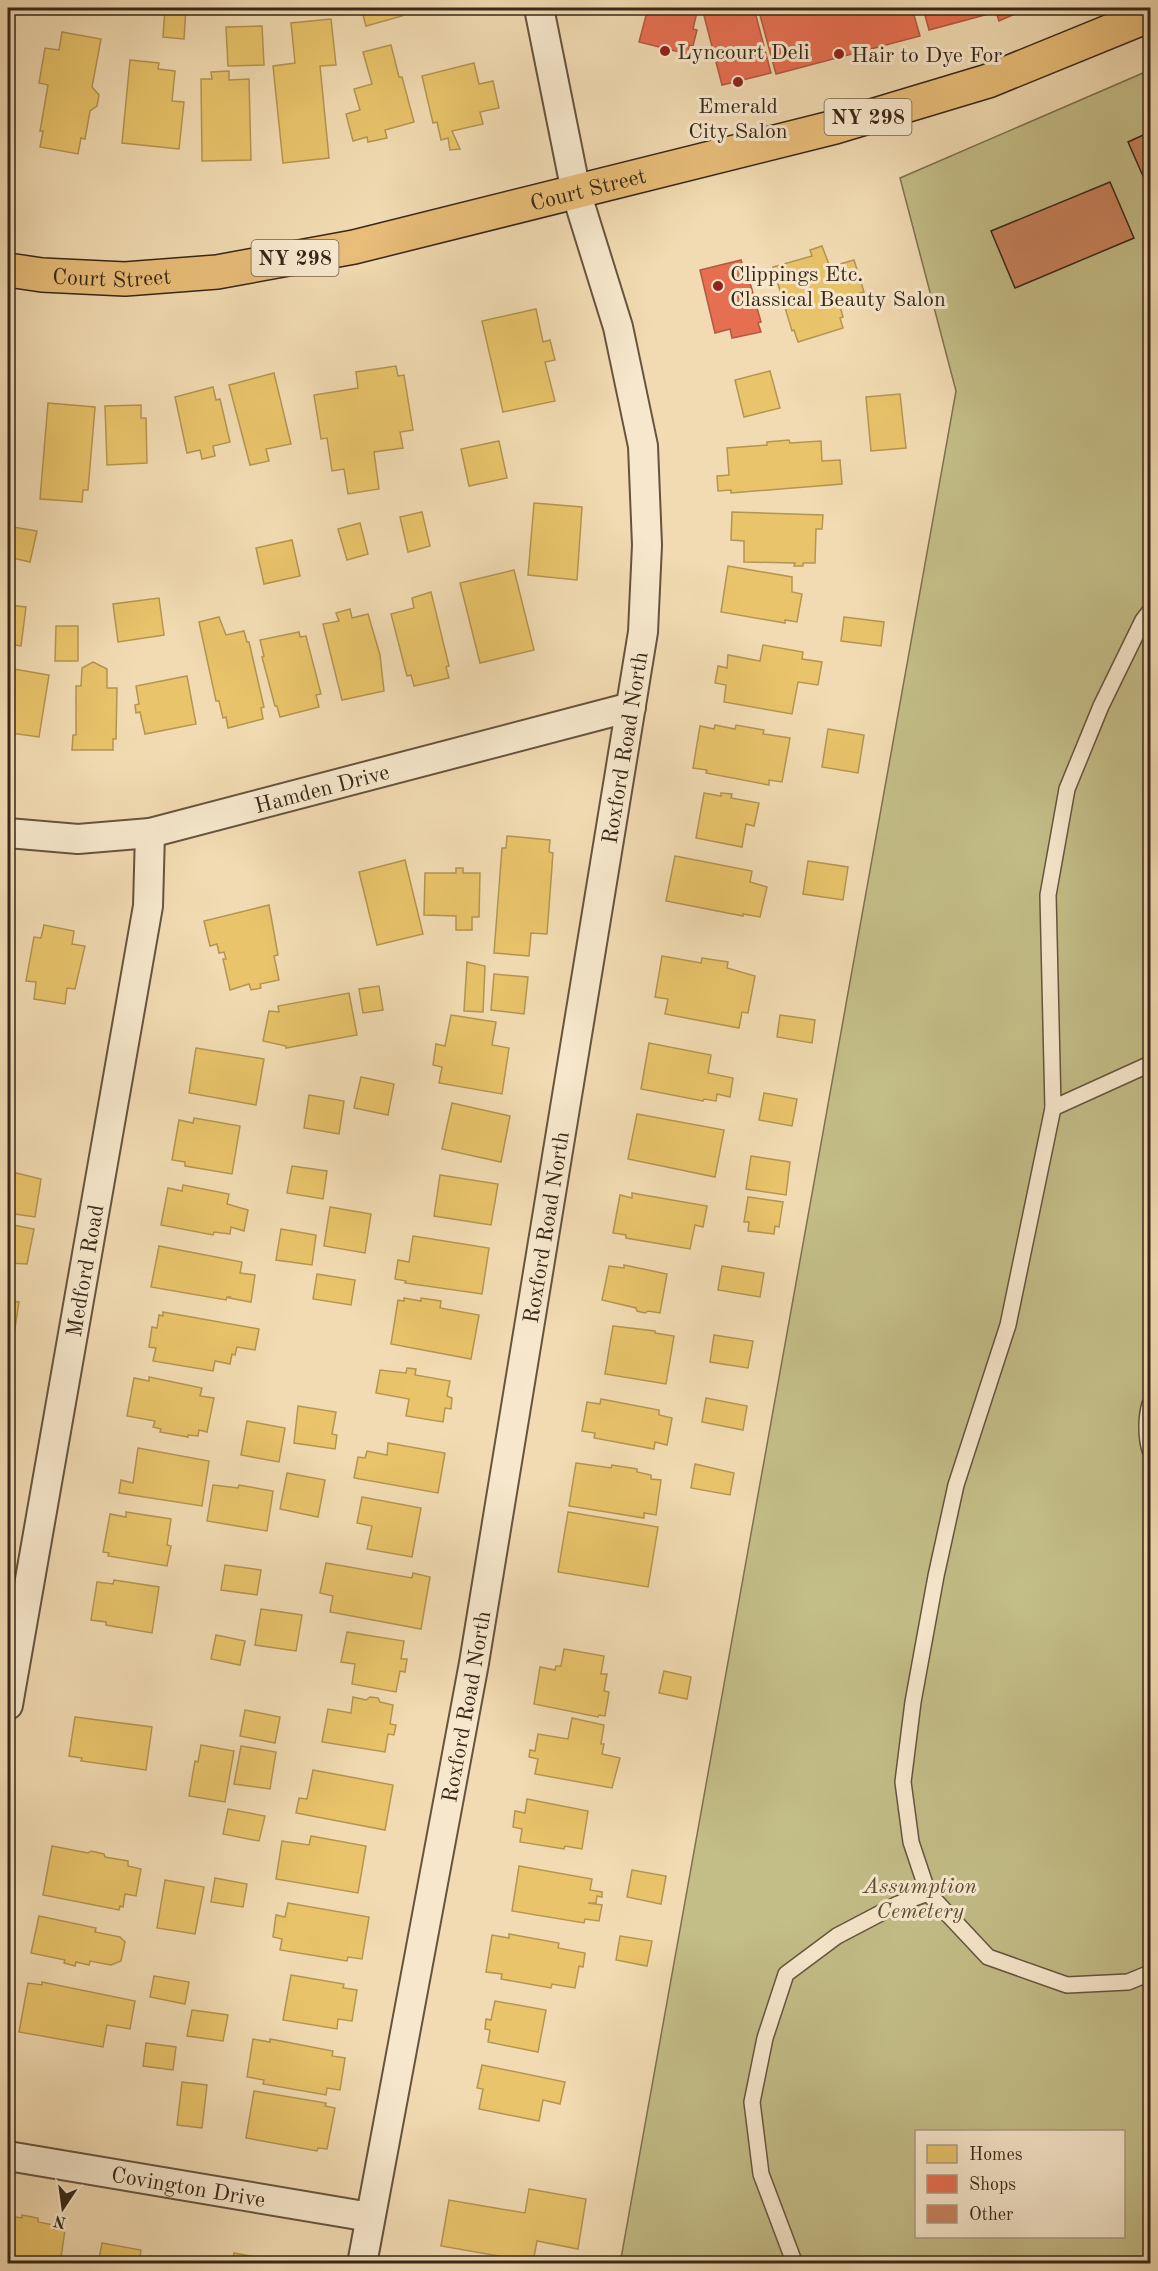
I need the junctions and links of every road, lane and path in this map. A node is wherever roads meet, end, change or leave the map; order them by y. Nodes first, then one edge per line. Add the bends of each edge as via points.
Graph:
1 (539, 8) edge
2 (1150, 15) edge
3 (576, 192) junction
4 (8, 270) edge
5 (1150, 611) edge
6 (631, 707) junction
7 (150, 833) junction
8 (8, 834) edge
9 (1150, 1064) edge
10 (1053, 1107) junction
11 (1150, 1404) edge
12 (1150, 1450) edge
13 (8, 1705) edge
14 (928, 1893) junction
15 (1150, 1973) edge
16 (8, 2156) edge
17 (370, 2217) junction
18 (793, 2262) edge
19 (362, 2264) edge

1 - 3 street, Roxford Road North
2 - 3 main road, Court Street / NY 298 via 988,81 836,127
3 - 4 main road, Court Street / NY 298 via 354,247 217,272 125,279
3 - 6 street, Roxford Road North via 618,327 643,446 643,632
5 - 10 lane via 1101,706 1066,789 1048,895
6 - 7 street, Hamden Drive
6 - 17 street, Roxford Road North via 474,1663
7 - 8 street, Hamden Drive via 78,839
7 - 13 street, Medford Road via 148,906
9 - 10 lane
10 - 14 lane via 1008,1325 956,1485 913,1702 903,1782 911,1842
11 - 12 lane
14 - 15 lane via 988,1957 1067,1985 1128,1982
14 - 18 lane via 837,1936 786,1974 765,2038 752,2102 761,2174
16 - 17 street, Covington Drive
17 - 19 street, Roxford Road North

